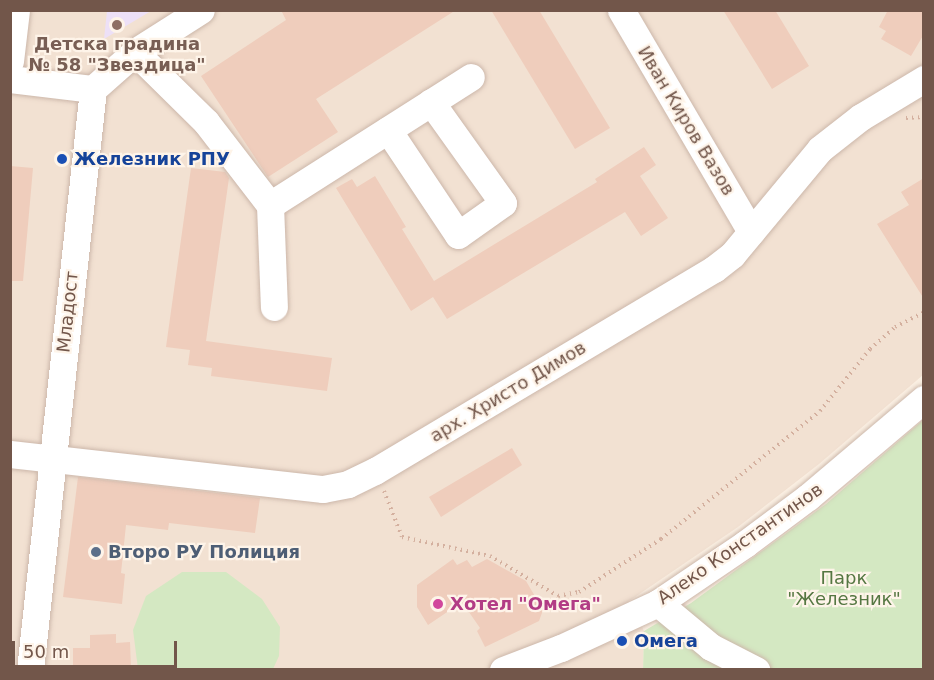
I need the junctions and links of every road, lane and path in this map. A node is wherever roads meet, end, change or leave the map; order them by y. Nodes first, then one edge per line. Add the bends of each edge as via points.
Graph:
1 (16, 10) edge
2 (201, 10) edge
3 (621, 10) edge
4 (135, 52) junction
5 (10, 61) edge
6 (471, 77) dead end
7 (10, 79) edge
8 (924, 79) edge
9 (93, 89) junction
10 (431, 102) junction
11 (388, 130) junction
12 (270, 205) junction
13 (751, 232) junction
14 (274, 307) dead end
15 (924, 312) edge
16 (924, 399) edge
17 (10, 454) edge
18 (52, 458) junction
19 (375, 471) junction
20 (658, 603) junction
21 (566, 659) edge
22 (30, 669) edge
23 (503, 669) edge
24 (756, 669) edge

1 - 5 street
2 - 4 street
3 - 13 street, Иван Киров Вазов
4 - 9 street
4 - 12 street via 206,122
6 - 10 street
7 - 9 street
8 - 13 street, арх. Христо Димов via 861,117 820,149
9 - 18 street, Младост
10 - 11 street
10 - 11 street via 503,203 458,236
11 - 12 street
12 - 14 street
13 - 19 street, арх. Христо Димов via 714,269
15 - 19 path via 896,327 870,349 820,411 660,539 579,592 558,596 490,556 402,537
16 - 20 street, Алеко Константинов via 808,497
17 - 18 street, арх. Христо Димов
18 - 19 street, арх. Христо Димов via 323,489 348,484
18 - 22 street, Младост
20 - 21 street, Алеко Константинов
20 - 24 street via 711,647
21 - 23 street, Алеко Константинов

